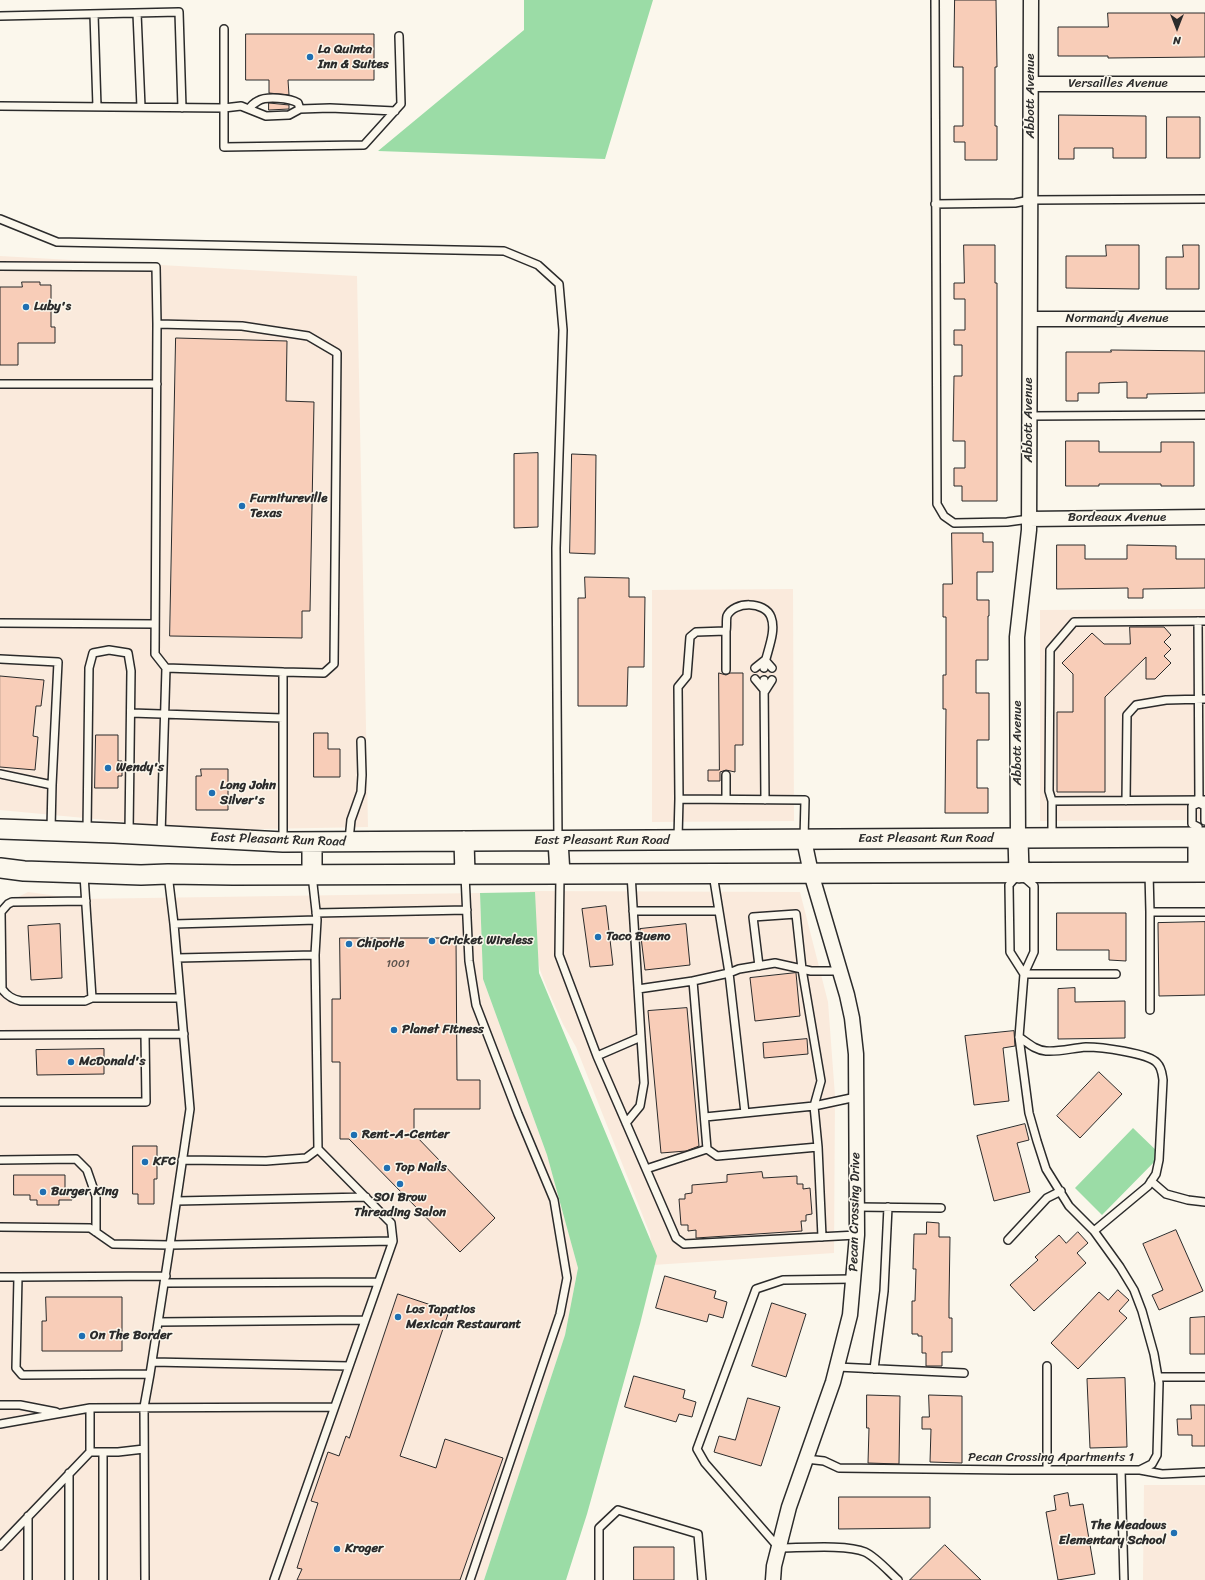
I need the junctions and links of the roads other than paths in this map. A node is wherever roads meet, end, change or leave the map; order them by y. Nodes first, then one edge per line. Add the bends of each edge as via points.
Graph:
1 (935, 0) edge
2 (1031, 0) edge
3 (137, 13) junction
4 (94, 14) junction
5 (0, 16) edge
6 (224, 29) dead end
7 (399, 36) dead end
8 (1031, 84) junction
9 (1205, 84) edge
10 (0, 106) edge
11 (97, 107) junction
12 (141, 107) junction
13 (182, 108) junction
14 (224, 108) junction
15 (300, 109) junction
16 (249, 110) junction
17 (395, 111) junction
18 (1205, 199) edge
19 (1030, 200) junction
20 (935, 204) junction
21 (0, 219) edge
22 (0, 266) edge
23 (1030, 319) junction
24 (1205, 319) edge
25 (157, 324) junction
26 (0, 384) edge
27 (157, 384) junction
28 (1205, 415) edge
29 (1030, 416) junction
30 (1205, 517) edge
31 (1029, 519) junction
32 (1201, 621) edge
33 (0, 623) edge
34 (155, 624) junction
35 (726, 631) junction
36 (0, 659) edge
37 (765, 660) junction
38 (166, 668) junction
39 (755, 668) dead end
40 (768, 668) dead end
41 (726, 670) dead end
42 (283, 672) junction
43 (755, 679) dead end
44 (768, 680) dead end
45 (765, 691) junction
46 (1202, 699) edge
47 (131, 713) junction
48 (164, 713) junction
49 (283, 718) junction
50 (361, 741) dead end
51 (0, 774) edge
52 (726, 775) dead end
53 (52, 785) junction
54 (678, 799) junction
55 (726, 799) junction
56 (765, 800) junction
57 (1052, 801) junction
58 (1126, 801) junction
59 (1201, 801) edge
60 (0, 829) edge
61 (1202, 829) edge
62 (51, 831) junction
63 (87, 832) junction
64 (129, 834) junction
65 (161, 836) junction
66 (1018, 838) junction
67 (1052, 838) junction
68 (678, 840) junction
69 (804, 840) junction
70 (558, 841) junction
71 (283, 842) junction
72 (312, 842) junction
73 (349, 842) junction
74 (464, 842) junction
75 (0, 868) edge
76 (84, 872) junction
77 (811, 872) junction
78 (1019, 872) junction
79 (1149, 872) junction
80 (1202, 872) edge
81 (631, 873) junction
82 (713, 873) junction
83 (168, 874) junction
84 (312, 874) junction
85 (465, 874) junction
86 (560, 874) junction
87 (86, 901) junction
88 (466, 910) junction
89 (633, 911) junction
90 (719, 911) junction
91 (1150, 912) junction
92 (1205, 912) edge
93 (317, 917) junction
94 (174, 924) junction
95 (315, 954) junction
96 (177, 958) junction
97 (759, 966) junction
98 (802, 969) junction
99 (840, 971) junction
100 (729, 973) junction
101 (1024, 974) junction
102 (1116, 974) dead end
103 (693, 981) junction
104 (638, 989) junction
105 (92, 998) junction
106 (180, 998) junction
107 (1150, 1010) dead end
108 (184, 1034) junction
109 (0, 1035) edge
110 (145, 1035) junction
111 (641, 1037) junction
112 (1019, 1038) junction
113 (597, 1056) junction
114 (856, 1097) junction
115 (0, 1102) edge
116 (814, 1106) junction
117 (745, 1113) junction
118 (705, 1117) junction
119 (626, 1124) junction
120 (818, 1147) junction
121 (318, 1149) junction
122 (707, 1149) junction
123 (0, 1160) edge
124 (182, 1160) junction
125 (646, 1169) junction
126 (1152, 1181) junction
127 (1061, 1191) junction
128 (366, 1197) junction
129 (177, 1201) junction
130 (1205, 1202) edge
131 (856, 1207) junction
132 (888, 1207) junction
133 (941, 1208) dead end
134 (0, 1227) edge
135 (1094, 1231) junction
136 (96, 1232) junction
137 (856, 1235) junction
138 (822, 1237) junction
139 (1008, 1240) dead end
140 (393, 1241) junction
141 (170, 1245) junction
142 (0, 1277) edge
143 (18, 1277) junction
144 (165, 1279) junction
145 (853, 1279) junction
146 (378, 1282) junction
147 (365, 1320) junction
148 (158, 1322) junction
149 (152, 1362) junction
150 (349, 1366) junction
151 (1047, 1366) dead end
152 (837, 1367) junction
153 (874, 1369) junction
154 (964, 1372) dead end
155 (150, 1374) junction
156 (1158, 1377) junction
157 (1205, 1377) edge
158 (0, 1405) edge
159 (144, 1407) junction
160 (334, 1407) junction
161 (90, 1408) junction
162 (58, 1413) junction
163 (0, 1424) edge
164 (144, 1448) junction
165 (90, 1452) junction
166 (103, 1453) junction
167 (806, 1459) junction
168 (1047, 1470) junction
169 (1121, 1470) junction
170 (1140, 1470) junction
171 (1205, 1472) edge
172 (69, 1473) junction
173 (28, 1516) junction
174 (0, 1546) edge
175 (779, 1548) junction
176 (28, 1580) edge
177 (69, 1580) edge
178 (103, 1580) edge
179 (145, 1580) edge
180 (274, 1580) edge
181 (470, 1580) edge
182 (599, 1580) edge
183 (702, 1580) edge
184 (773, 1580) edge
185 (898, 1580) edge
186 (1124, 1580) edge

1 - 20 lane
2 - 8 street, Abbott Avenue
3 - 4 lane
3 - 12 lane
3 - 13 lane via 179,12
4 - 5 lane
4 - 11 lane
6 - 14 lane
7 - 17 lane via 401,104
8 - 9 street, Versailles Avenue
8 - 19 street, Abbott Avenue
10 - 11 lane
11 - 12 lane
12 - 13 lane
13 - 14 lane
14 - 16 lane via 241,106
14 - 17 lane via 224,148 364,145
15 - 16 lane via 289,115 266,116
15 - 16 lane via 298,103 293,100 264,98 256,101
15 - 17 lane
18 - 19 lane
19 - 20 lane via 1014,203
19 - 23 street, Abbott Avenue
20 - 31 lane via 937,504 944,516 954,523
21 - 70 lane via 57,242 504,251 538,265 559,284 563,330 556,548
22 - 25 lane via 156,267
23 - 24 street, Normandy Avenue
23 - 29 street, Abbott Avenue
25 - 27 lane
25 - 42 lane via 242,326 308,336 337,352 334,664 324,672
26 - 27 lane
27 - 34 lane
28 - 29 lane
29 - 31 street, Abbott Avenue
30 - 31 street, Bordeaux Avenue
31 - 66 street, Abbott Avenue via 1017,637
32 - 46 lane
32 - 57 lane via 1074,622 1050,650 1049,791
33 - 34 lane
34 - 38 lane via 155,654
35 - 37 lane via 727,617 733,609 744,605 767,610 773,627
35 - 41 lane
35 - 54 lane via 696,632 690,637 687,676 678,687
36 - 53 lane via 58,662
37 - 39 lane
37 - 40 lane
38 - 42 lane
38 - 48 lane
42 - 49 lane
43 - 45 lane
44 - 45 lane
45 - 56 lane
46 - 58 lane via 1166,700 1136,705 1127,715
46 - 59 lane
47 - 48 lane
47 - 63 lane via 131,671 128,653 110,650 93,653 89,668
47 - 64 lane
48 - 49 lane
48 - 65 lane
49 - 71 lane
50 - 73 lane via 360,792 351,820
51 - 53 lane
52 - 55 lane
53 - 62 lane
54 - 55 lane
54 - 68 lane
55 - 56 lane
56 - 69 lane via 805,800
57 - 58 lane
57 - 67 lane
58 - 59 lane
59 - 61 lane via 1205,806
59 - 61 lane via 1192,806 1192,824
60 - 62 main road, East Pleasant Run Road
61 - 67 main road, East Pleasant Run Road
61 - 80 main road
62 - 63 main road, East Pleasant Run Road
63 - 64 main road, East Pleasant Run Road
64 - 65 main road, East Pleasant Run Road
65 - 71 main road, East Pleasant Run Road
66 - 67 main road, East Pleasant Run Road
66 - 69 main road, East Pleasant Run Road
66 - 78 main road
68 - 69 main road, East Pleasant Run Road
68 - 70 main road, East Pleasant Run Road
69 - 77 street, Pecan Crossing Drive
70 - 74 main road, East Pleasant Run Road
70 - 86 main road
71 - 72 main road, East Pleasant Run Road
72 - 73 main road, East Pleasant Run Road
72 - 84 main road
73 - 74 main road, East Pleasant Run Road
74 - 85 main road
75 - 76 main road
76 - 83 main road
76 - 87 lane
77 - 78 main road
77 - 82 main road
77 - 99 street, Pecan Crossing Drive
78 - 79 main road
78 - 101 lane via 1009,886 1010,952
78 - 101 lane, Pecan Crossing Apartments 1 via 1034,886 1034,952
79 - 80 main road
79 - 91 lane
81 - 82 main road
81 - 86 main road
81 - 89 lane
82 - 90 lane
83 - 84 main road
83 - 94 lane
84 - 85 main road
84 - 93 lane
85 - 86 main road
85 - 88 lane
86 - 113 lane via 559,955
87 - 105 lane
87 - 105 lane via 8,904 1,912 2,989 7,995 21,1001 85,1001
88 - 93 lane
88 - 181 lane via 469,961 476,1005 554,1200 567,1278 560,1314
89 - 90 lane
89 - 104 lane
90 - 100 lane
91 - 92 lane
91 - 107 lane
93 - 94 lane
93 - 95 lane
94 - 96 lane
95 - 96 lane
95 - 121 lane
96 - 106 lane
97 - 98 lane via 775,963
97 - 98 lane via 753,917 796,914
97 - 100 lane
98 - 99 lane
98 - 116 lane via 821,1081
99 - 114 street, Pecan Crossing Drive via 847,995 855,1047
100 - 103 lane
100 - 117 lane
101 - 102 lane
101 - 112 lane, Pecan Crossing Apartments 1
103 - 104 lane
103 - 118 lane
104 - 111 lane
105 - 106 lane
106 - 108 lane
108 - 110 lane
108 - 124 lane via 190,1109
109 - 110 lane
110 - 115 lane via 146,1102
111 - 113 lane
111 - 119 lane via 644,1083 640,1106
112 - 126 lane via 1035,1048 1046,1051 1087,1047 1111,1048 1156,1061 1162,1069 1163,1080 1159,1160
112 - 127 lane, Pecan Crossing Apartments 1 via 1029,1113 1046,1169
113 - 119 lane
114 - 116 lane
114 - 131 street, Pecan Crossing Drive
116 - 117 lane
116 - 120 lane
117 - 118 lane
118 - 122 lane
119 - 125 lane
120 - 122 lane via 717,1156
120 - 138 lane
121 - 124 lane via 306,1158 266,1161
121 - 128 lane
122 - 125 lane
123 - 136 lane via 76,1159 87,1170 96,1196
124 - 129 lane
125 - 138 lane via 676,1238 684,1244
126 - 130 lane via 1166,1194
126 - 135 lane
127 - 135 lane, Pecan Crossing Apartments 1 via 1069,1206
127 - 139 lane via 1048,1198
128 - 129 lane
128 - 140 lane via 391,1223
129 - 141 lane
131 - 132 lane
131 - 137 street, Pecan Crossing Drive
132 - 133 lane
132 - 153 lane via 884,1291
134 - 136 lane via 90,1228
135 - 156 lane, Pecan Crossing Apartments 1 via 1134,1290 1154,1354
136 - 141 lane via 113,1244
137 - 138 lane
137 - 145 street, Pecan Crossing Drive
140 - 141 lane
140 - 146 lane
141 - 144 lane
142 - 143 lane
143 - 144 lane
143 - 155 lane via 16,1368 22,1375
144 - 146 lane
144 - 148 lane
145 - 152 street, Pecan Crossing Drive via 850,1315
145 - 175 lane via 783,1280 756,1289 697,1450 705,1463
146 - 147 lane
147 - 148 lane
147 - 150 lane
148 - 149 lane
149 - 150 lane
149 - 155 lane
150 - 160 lane
151 - 168 lane
152 - 153 lane
152 - 167 street, Pecan Crossing Drive
153 - 154 lane
155 - 159 lane
156 - 157 lane
156 - 170 lane, Pecan Crossing Apartments 1 via 1157,1455 1152,1464
158 - 162 lane via 20,1405
159 - 160 lane
159 - 161 lane
159 - 164 lane
160 - 180 lane
161 - 162 lane
161 - 165 lane
162 - 163 lane
164 - 166 lane
164 - 179 lane
165 - 166 lane
165 - 172 lane
166 - 178 lane
167 - 168 lane, Pecan Crossing Apartments 1 via 824,1461 839,1468
167 - 175 street, Pecan Crossing Drive via 789,1507
168 - 169 lane, Pecan Crossing Apartments 1
169 - 170 lane, Pecan Crossing Apartments 1
169 - 186 lane
170 - 171 lane via 1162,1474
172 - 173 lane
172 - 177 lane
173 - 174 lane
173 - 176 lane
175 - 184 street, Pecan Crossing Drive
175 - 185 lane via 846,1548 865,1552
182 - 183 lane via 599,1528 618,1510 698,1534

